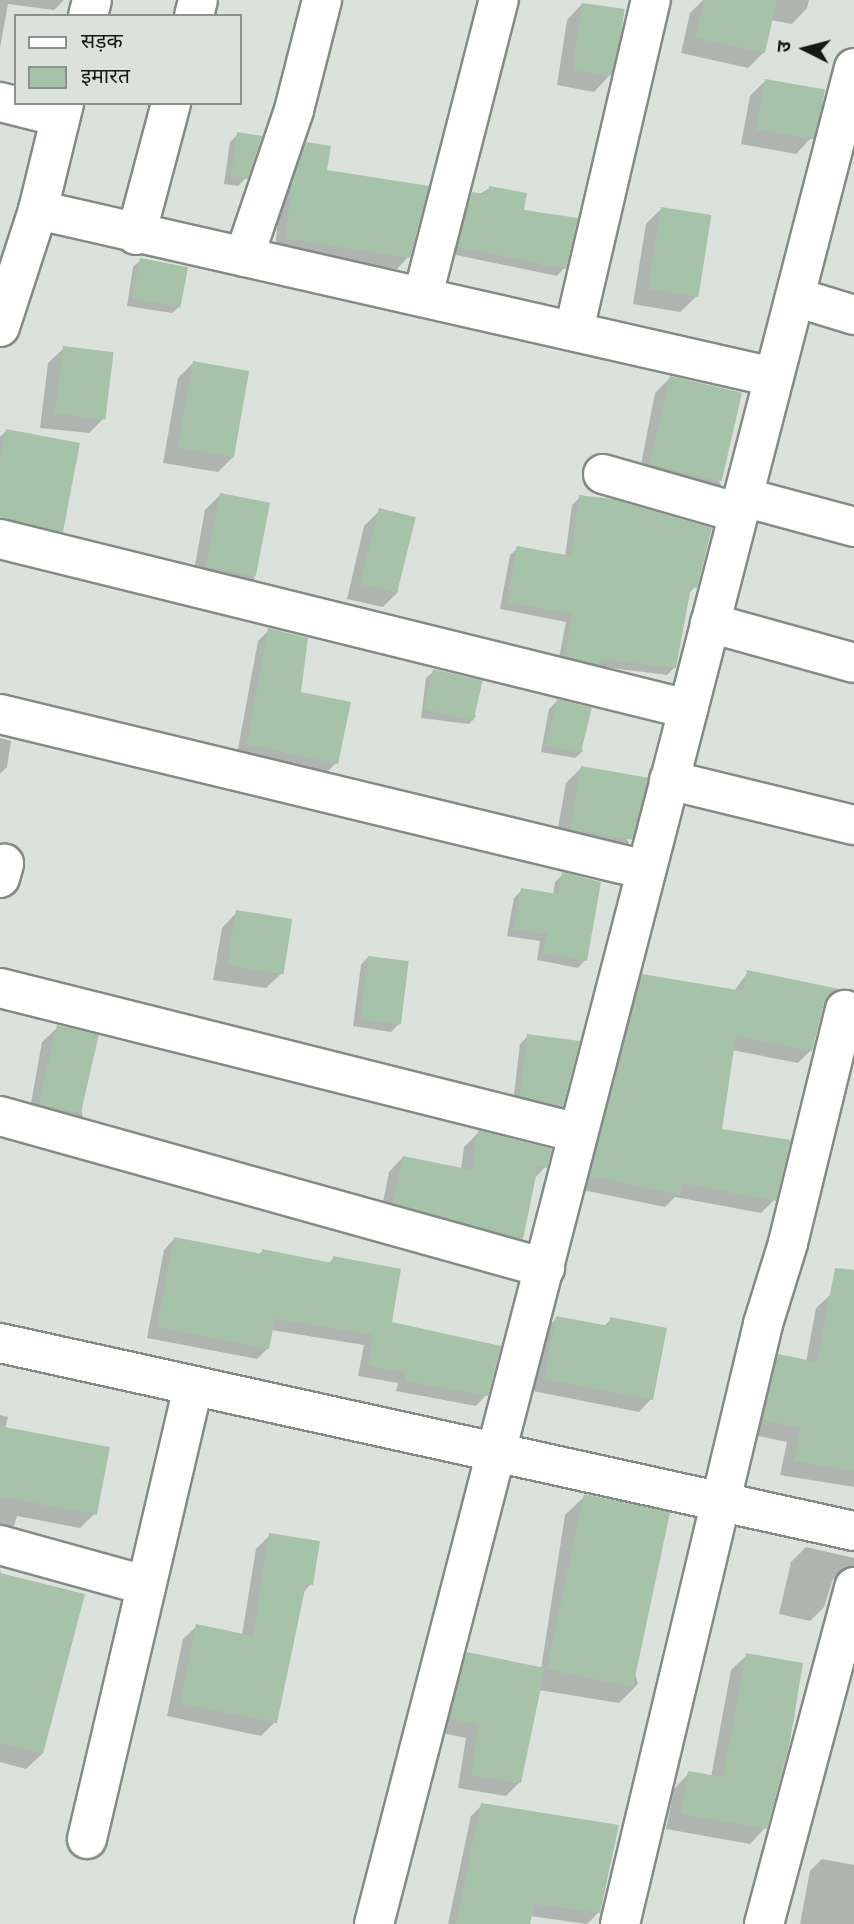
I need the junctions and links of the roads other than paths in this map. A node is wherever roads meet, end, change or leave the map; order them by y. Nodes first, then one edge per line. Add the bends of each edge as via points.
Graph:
1 (322, 0) edge
2 (499, 0) edge
3 (651, 0) edge
4 (854, 68) edge
5 (23, 105) edge
6 (169, 105) edge
7 (62, 110) edge
8 (839, 185) edge
9 (38, 210) junction
10 (136, 235) junction
11 (244, 257) junction
12 (424, 295) junction
13 (795, 297) junction
14 (854, 315) edge
15 (0, 327) edge
16 (574, 330) junction
17 (773, 377) junction
18 (603, 474) dead end
19 (741, 505) junction
20 (854, 527) edge
21 (0, 539) edge
22 (710, 623) junction
23 (854, 663) edge
24 (688, 709) junction
25 (0, 715) edge
26 (669, 780) junction
27 (854, 825) edge
28 (646, 870) junction
29 (0, 988) edge
30 (845, 1010) dead end
31 (0, 1116) edge
32 (578, 1133) junction
33 (545, 1268) junction
34 (0, 1343) edge
35 (193, 1386) junction
36 (496, 1452) junction
37 (720, 1501) junction
38 (854, 1531) edge
39 (0, 1545) edge
40 (144, 1585) junction
41 (854, 1587) edge
42 (87, 1839) dead end
43 (374, 1924) edge
44 (620, 1924) edge
45 (764, 1924) edge

1 - 11 street via 294,110
2 - 12 street
3 - 16 street
4 - 8 street
5 - 7 street
6 - 10 street
7 - 9 street
8 - 13 street
9 - 10 street
9 - 15 street
10 - 11 street
11 - 12 street
12 - 16 street
13 - 14 street
13 - 17 street
16 - 17 street
17 - 19 street
18 - 19 street
19 - 20 street
19 - 22 street
21 - 24 street
22 - 23 street
22 - 24 street
24 - 26 street
25 - 28 street
26 - 27 street
26 - 28 street
28 - 32 street
29 - 32 street
30 - 37 street
31 - 33 street
32 - 33 street
33 - 36 street
34 - 35 street
35 - 36 street
35 - 40 street
36 - 37 street
36 - 43 street
37 - 38 street
37 - 44 street
39 - 40 street
40 - 42 street
41 - 45 street

